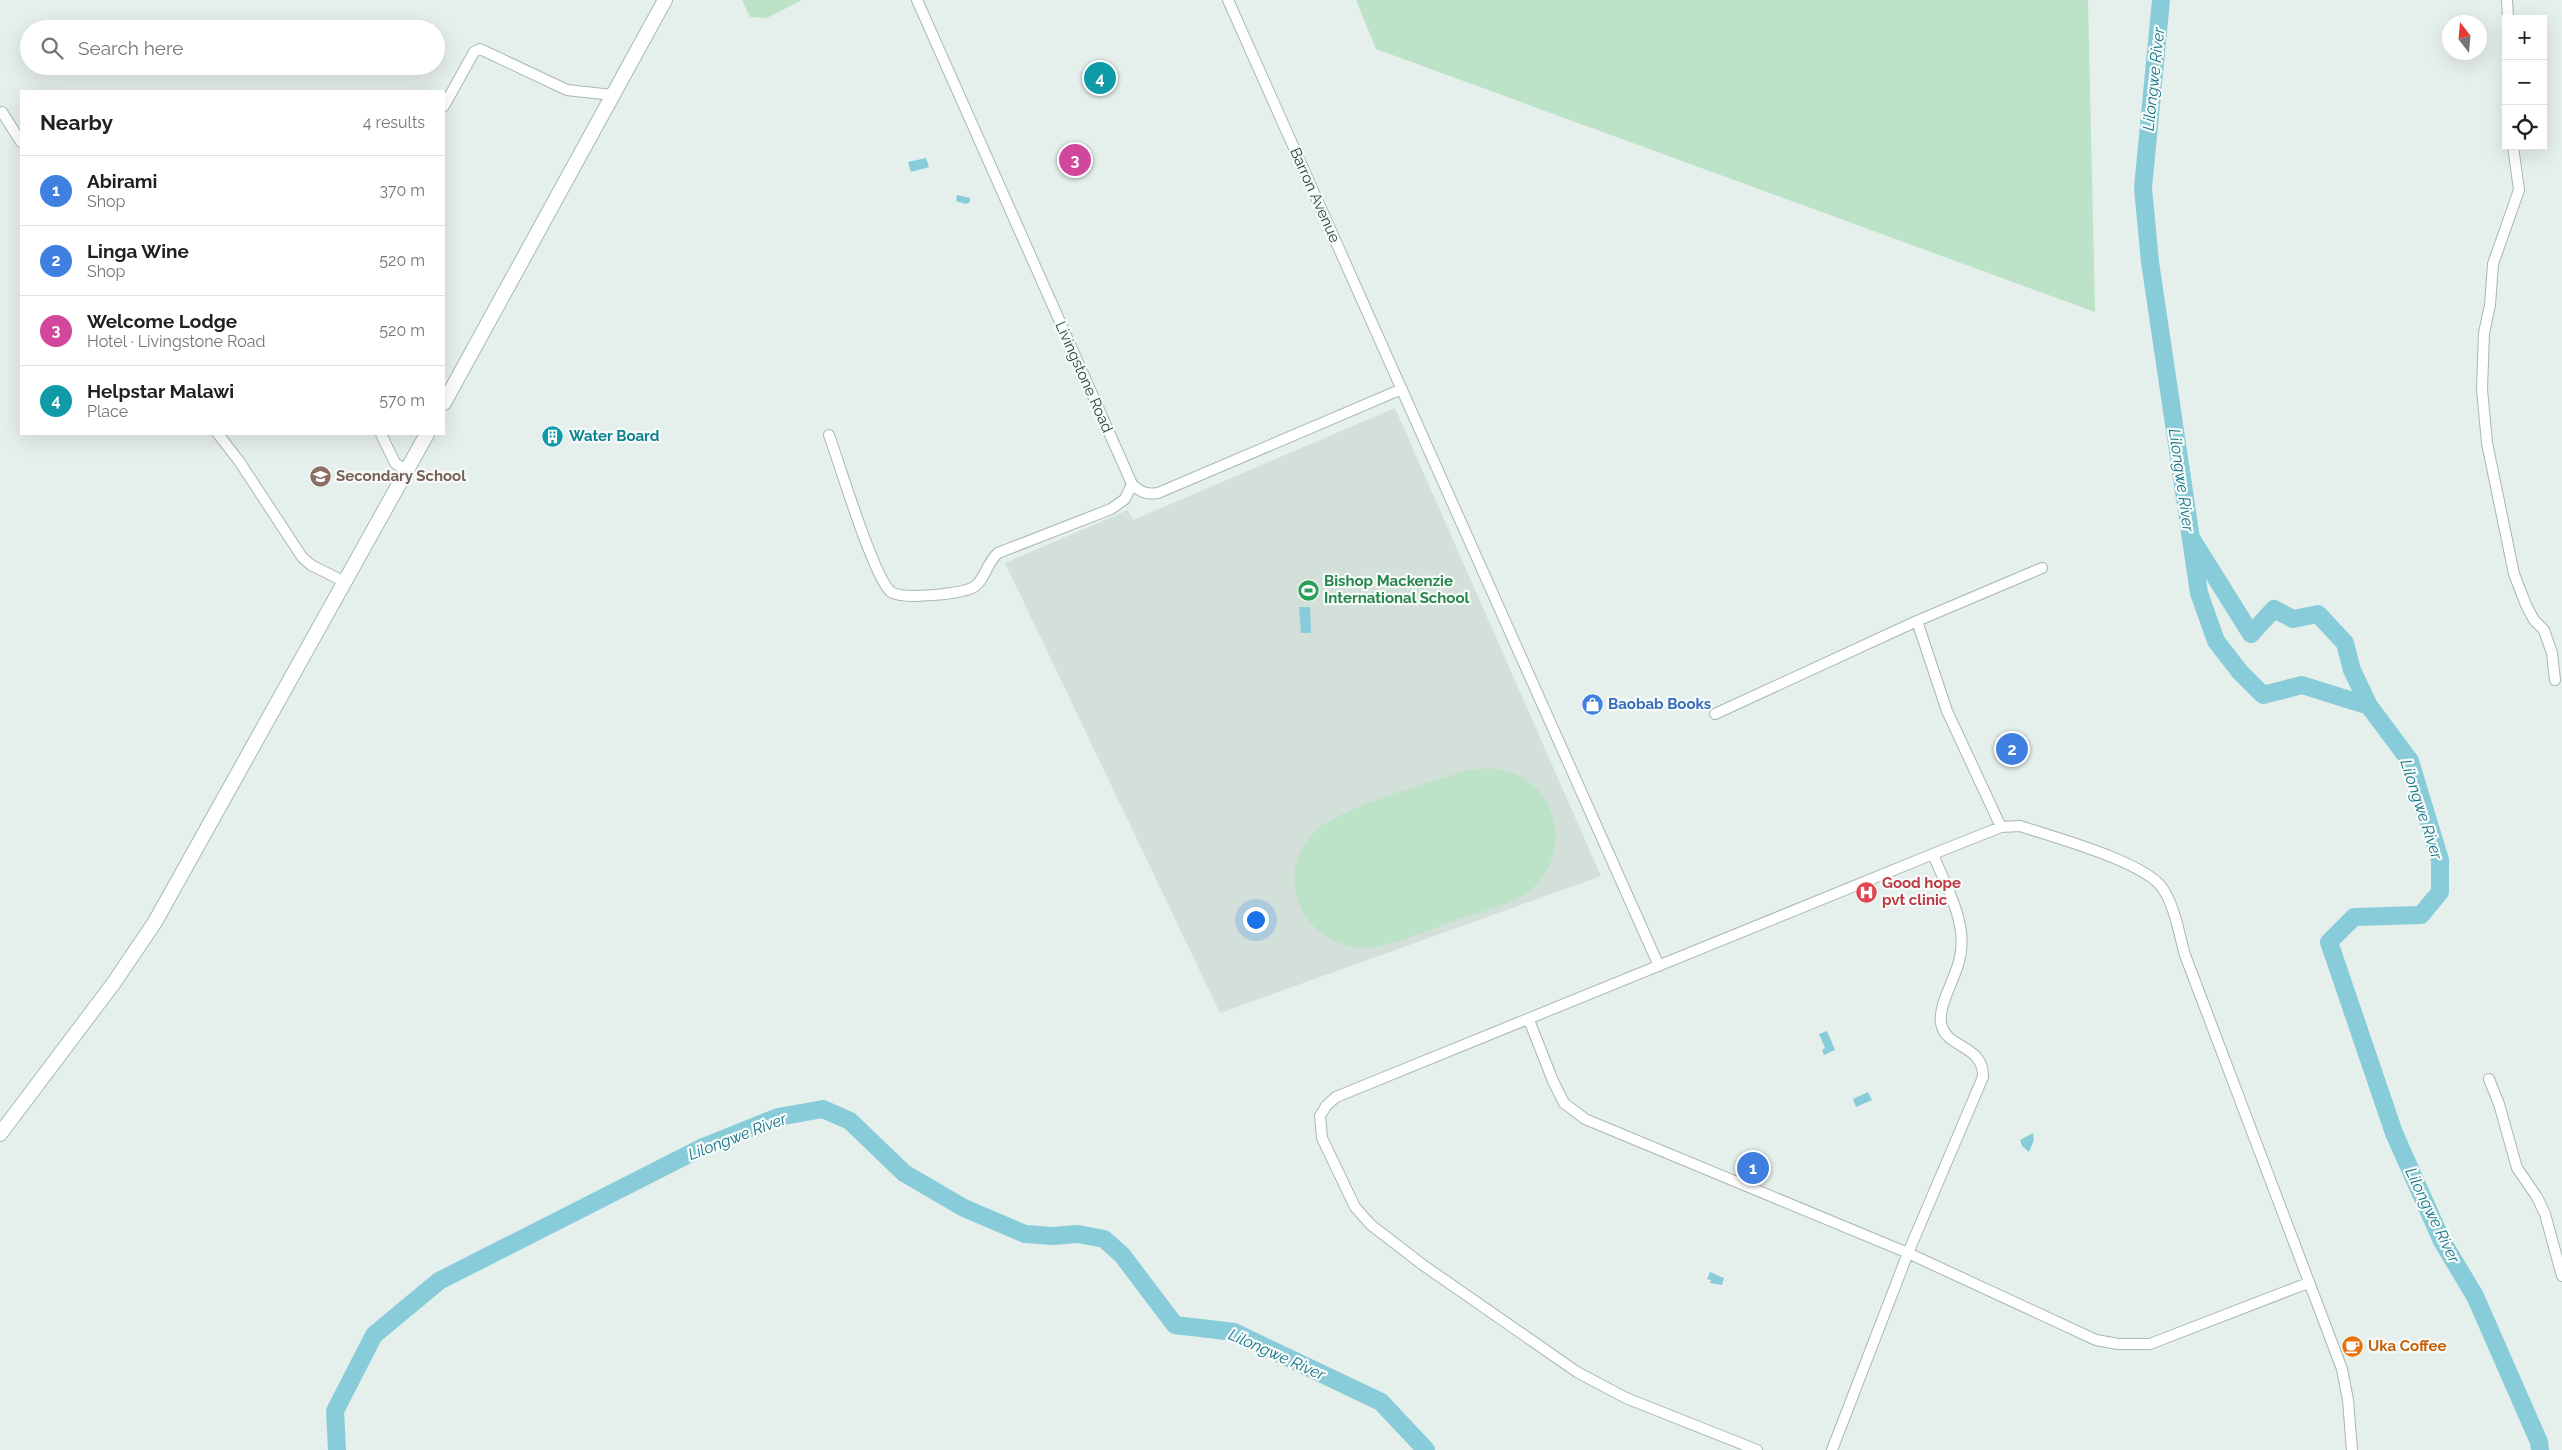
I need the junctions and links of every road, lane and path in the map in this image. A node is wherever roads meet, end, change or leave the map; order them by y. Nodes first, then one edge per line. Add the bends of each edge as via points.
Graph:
1 (665, 0) edge
2 (917, 0) edge
3 (1228, 0) edge
4 (2507, 0) edge
5 (2508, 15) edge
6 (612, 95) junction
7 (445, 104) edge
8 (2, 112) dead end
9 (20, 140) edge
10 (2514, 150) edge
11 (1402, 389) junction
12 (445, 401) edge
13 (219, 435) edge
14 (381, 435) edge
15 (426, 435) edge
16 (829, 435) dead end
17 (407, 471) junction
18 (1132, 484) junction
19 (2042, 568) dead end
20 (345, 582) junction
21 (1917, 621) junction
22 (2555, 680) dead end
23 (1715, 714) dead end
24 (2001, 827) junction
25 (1933, 854) junction
26 (1659, 966) junction
27 (1529, 1020) junction
28 (2489, 1079) dead end
29 (0, 1134) edge
30 (1908, 1253) junction
31 (2562, 1276) edge
32 (2308, 1283) junction
33 (1757, 1450) edge
34 (1832, 1450) edge
35 (2352, 1450) edge

1 - 6 main road
2 - 18 street, Livingstone Road
3 - 11 street, Barron Avenue
4 - 5 street
6 - 7 street via 567,90 480,49 474,52
6 - 12 main road
8 - 9 street
10 - 22 street via 2519,190 2492,264 2482,389 2487,443 2514,574 2534,620 2544,630 2552,653
11 - 18 street via 1158,493 1143,493
11 - 26 street, Barron Avenue
13 - 20 street via 302,557
14 - 17 street via 395,463
15 - 17 main road
16 - 18 street via 884,585 904,596 973,587 998,553 1111,509 1125,498
17 - 20 main road
19 - 21 street
20 - 29 main road via 155,922 113,984
21 - 23 street
21 - 24 street via 1947,711
24 - 25 street
24 - 32 street via 2020,826 2088,848 2146,873 2163,889
25 - 26 street
25 - 30 street via 1958,919 1962,946 1942,1010 1941,1026 1949,1037 1976,1055 1981,1062 1983,1077
26 - 27 street
27 - 30 street via 1564,1103 1585,1119
27 - 33 street via 1336,1097 1326,1106 1320,1116 1322,1138 1355,1207 1371,1226 1423,1265 1577,1372 1626,1398
28 - 31 street via 2516,1168 2541,1205
30 - 32 street via 2096,1340 2118,1344 2150,1344
30 - 34 street
32 - 35 street via 2342,1369

